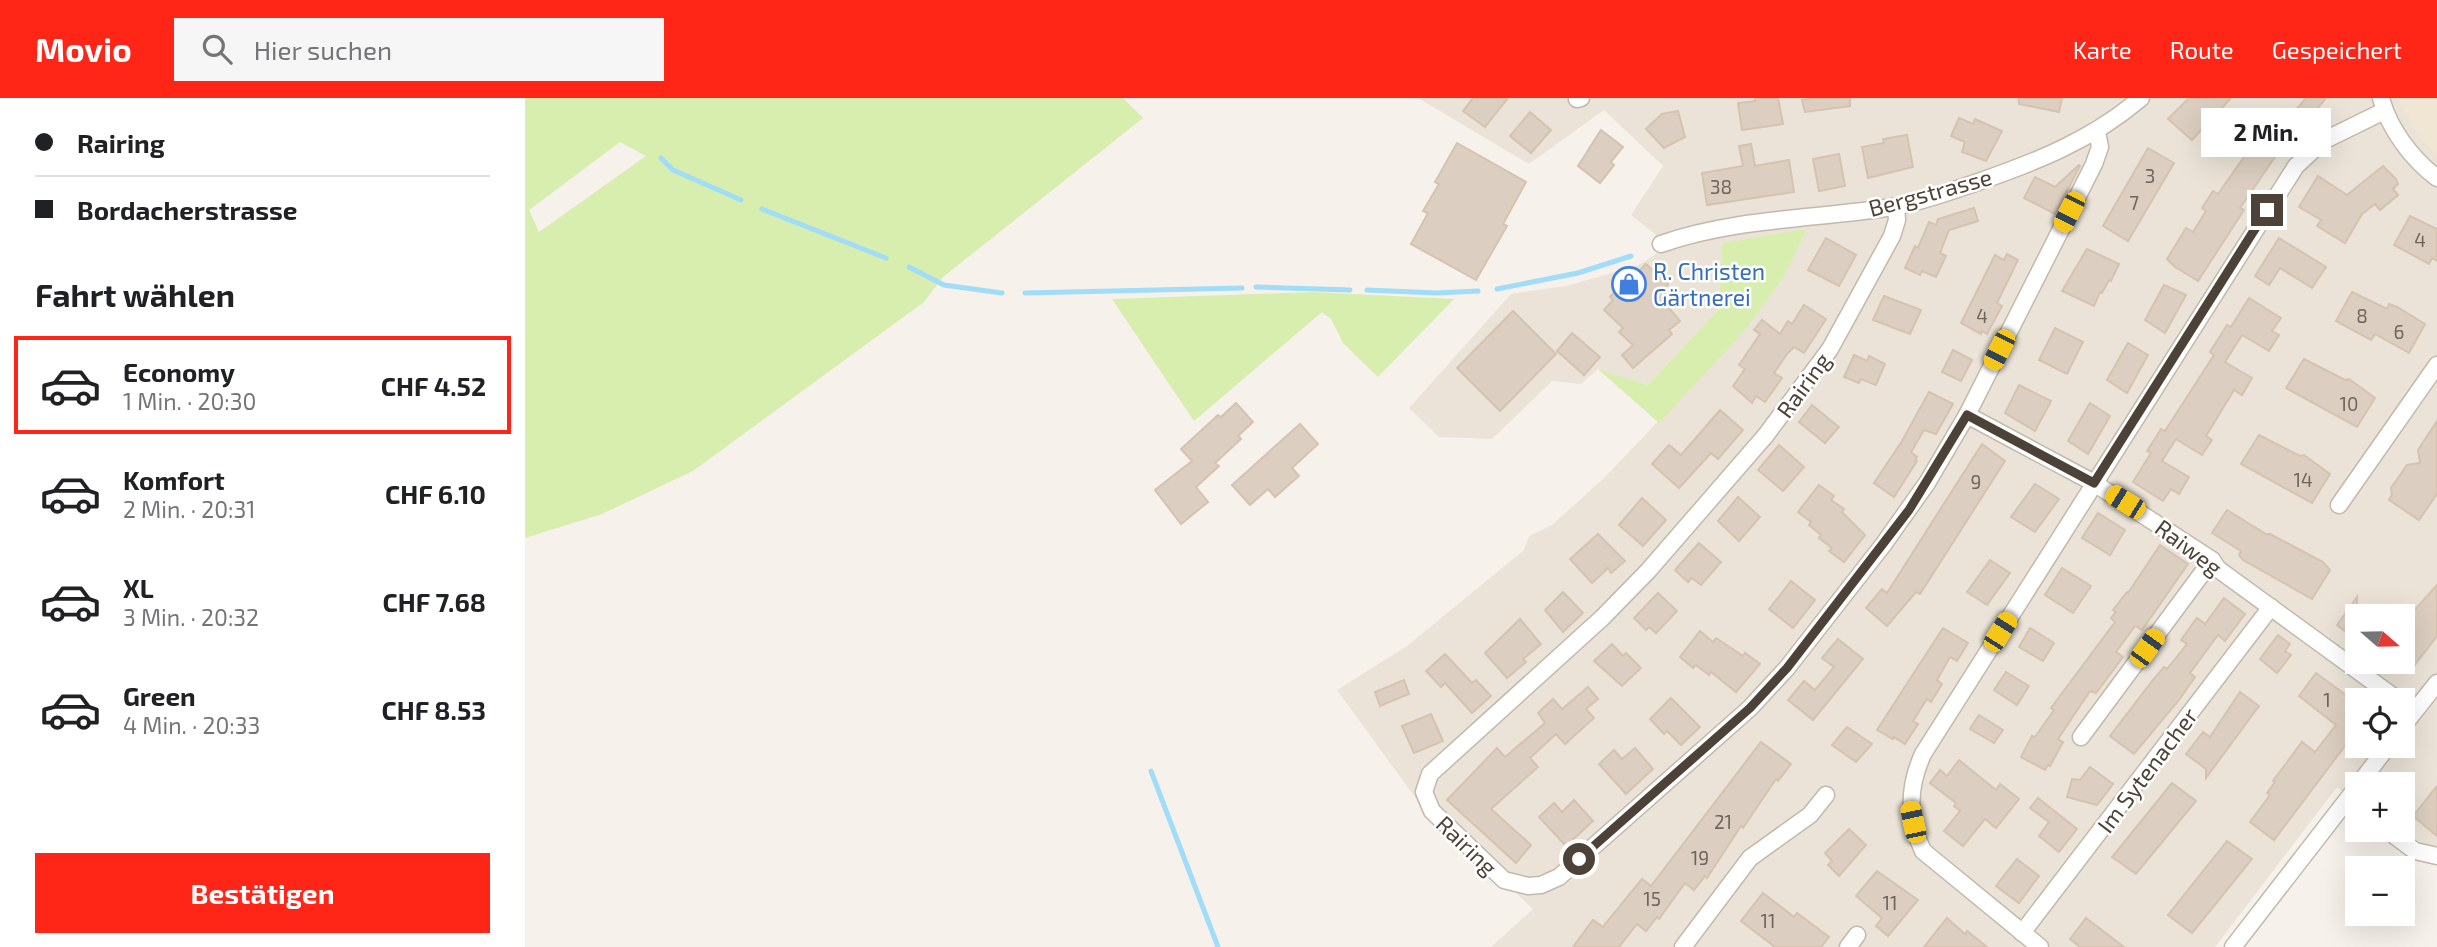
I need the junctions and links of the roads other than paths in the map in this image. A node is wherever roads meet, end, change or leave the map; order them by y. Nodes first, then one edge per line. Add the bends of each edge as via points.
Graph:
1 (2141, 98) edge
2 (2382, 105) edge
3 (2097, 132) junction
4 (2437, 178) edge
5 (1896, 206) junction
6 (1661, 244) dead end
7 (2437, 365) edge
8 (1967, 415) junction
9 (2094, 483) junction
10 (2339, 505) dead end
11 (2212, 560) junction
12 (2271, 607) junction
13 (2437, 683) edge
14 (2381, 688) edge
15 (2415, 702) edge
16 (2081, 737) dead end
17 (1826, 795) dead end
18 (2345, 808) edge
19 (2403, 842) edge
20 (2437, 856) edge
21 (2022, 933) junction
22 (1683, 947) edge
23 (2040, 947) edge
24 (2233, 947) edge

1 - 3 street, Bergstrasse
2 - 4 street via 2417,160
2 - 9 street via 2323,141 2296,166
3 - 5 street, Bergstrasse via 2015,169
3 - 8 street, Rairing via 2100,147 2094,164
5 - 6 street, Bergstrasse via 1724,227
5 - 8 street, Rairing via 1892,236 1830,349 1801,391 1639,581 1434,768 1425,786 1425,799 1432,811 1504,880 1528,886 1559,877 1750,708 1787,668 1909,510
7 - 10 street
8 - 9 street, Raiweg
9 - 11 street, Raiweg
9 - 21 street via 1913,776 1910,806 1923,851
11 - 12 street, Raiweg
11 - 16 street
12 - 14 street, Raiweg
12 - 21 street, Im Sytenacher
13 - 15 street
17 - 22 street via 1810,814 1750,858
18 - 24 street
19 - 20 street via 2415,851
21 - 23 street

